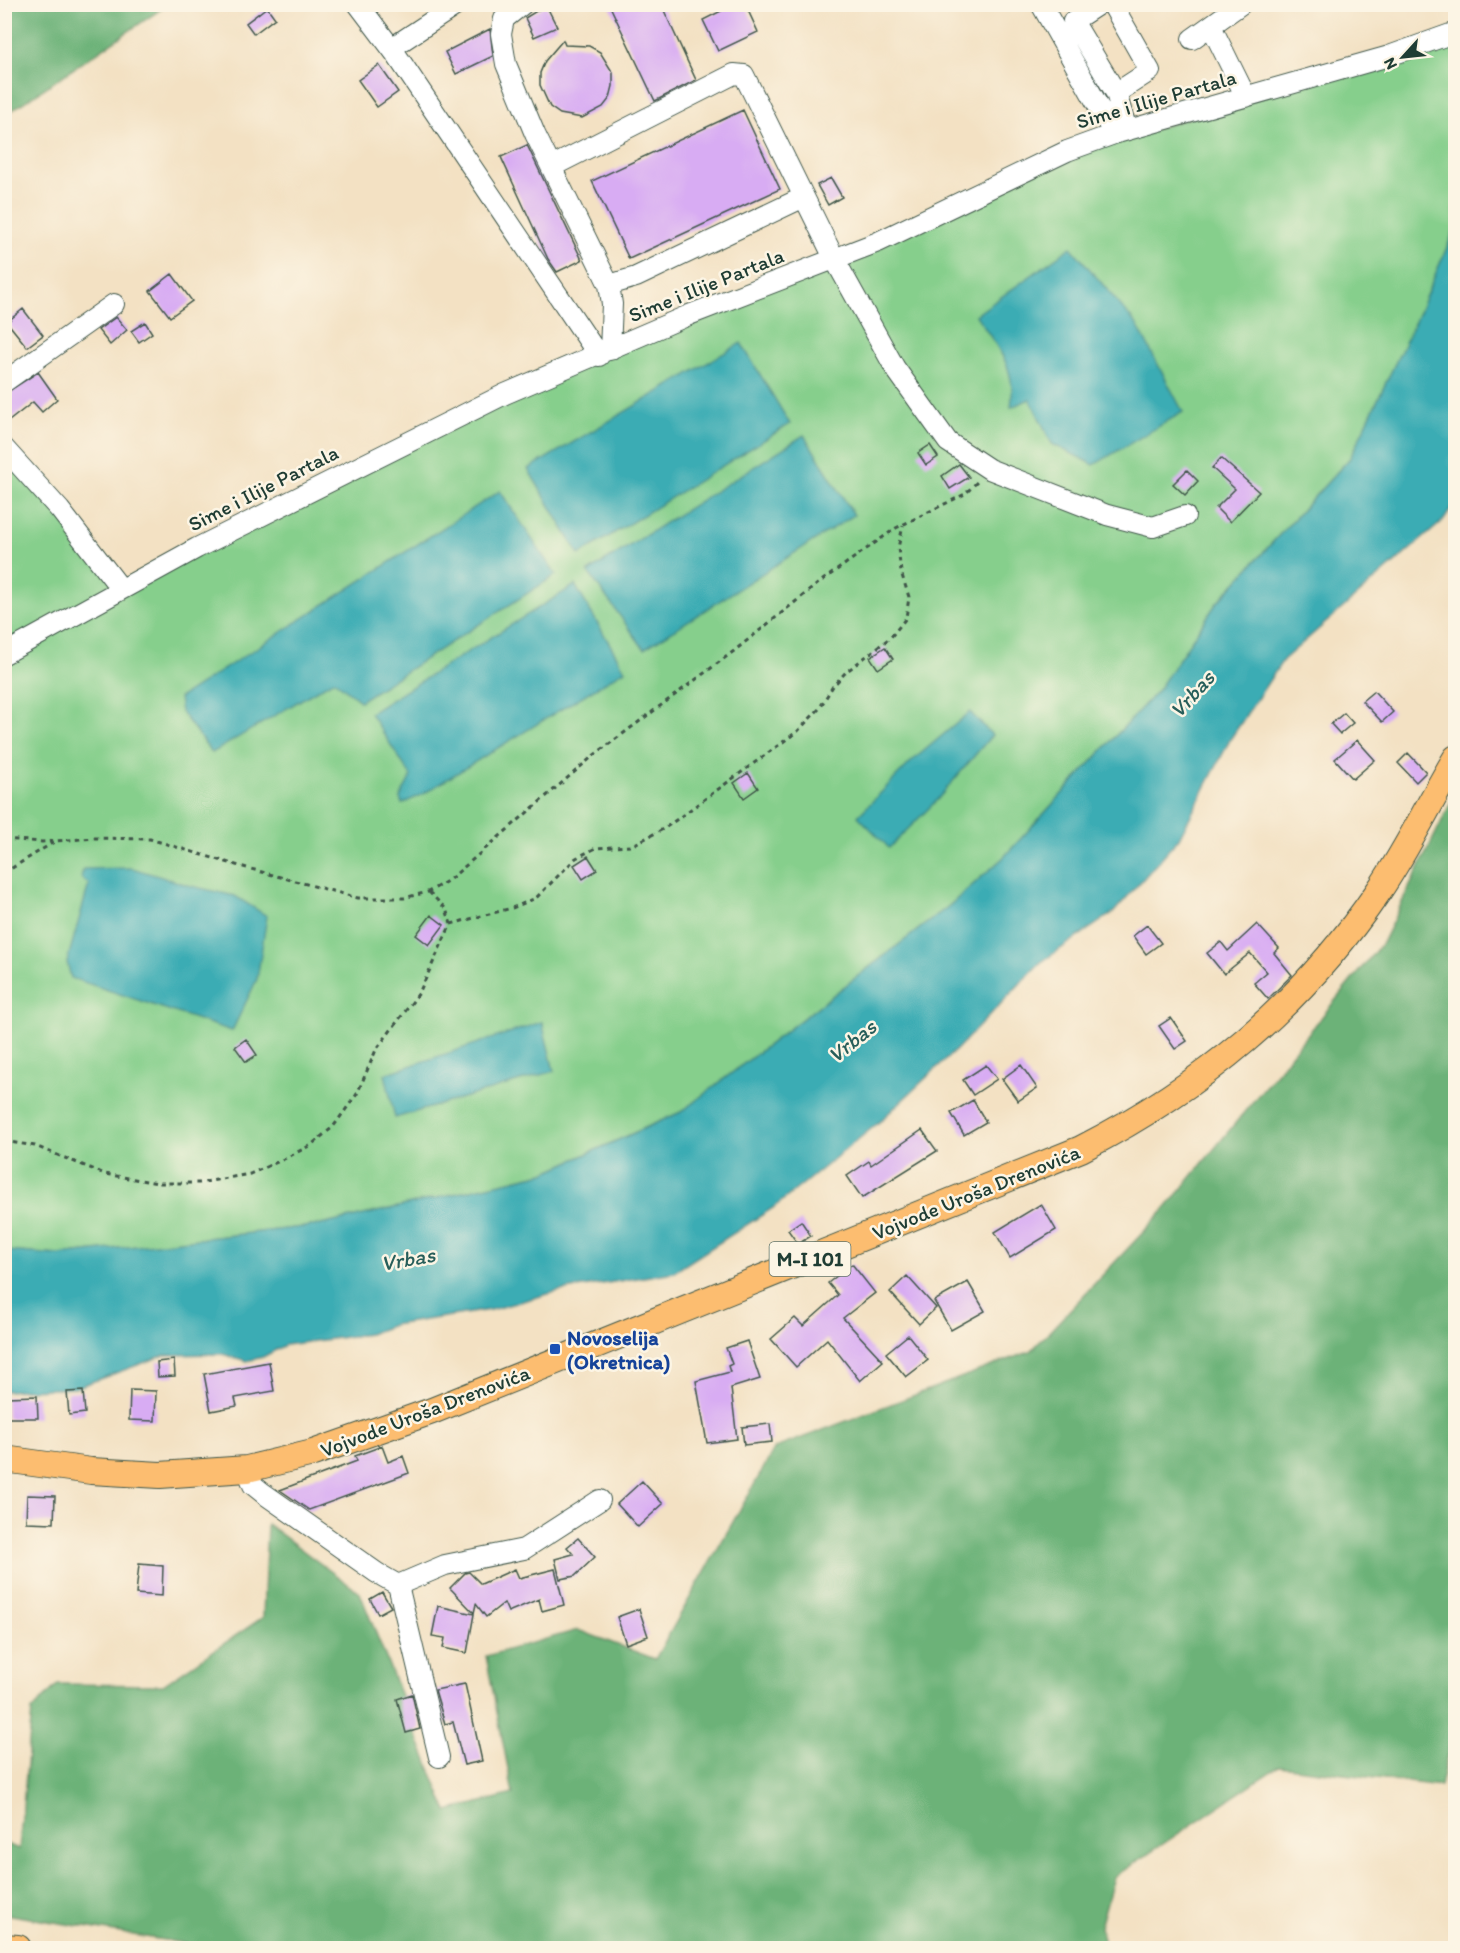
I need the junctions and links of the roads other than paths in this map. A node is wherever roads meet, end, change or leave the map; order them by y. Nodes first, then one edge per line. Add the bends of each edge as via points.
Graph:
1 (358, 4) edge
2 (458, 4) edge
3 (523, 4) edge
4 (1041, 4) edge
5 (1099, 4) edge
6 (1112, 4) edge
7 (1241, 4) edge
8 (1211, 26) junction
9 (1455, 32) edge
10 (1192, 39) dead end
11 (395, 53) junction
12 (1116, 93) junction
13 (1246, 97) junction
14 (1120, 132) junction
15 (551, 167) junction
16 (804, 197) junction
17 (835, 260) junction
18 (609, 285) junction
19 (114, 304) dead end
20 (605, 353) junction
21 (4, 382) edge
22 (4, 448) edge
23 (1185, 516) dead end
24 (121, 589) junction
25 (4, 654) edge
26 (1455, 758) edge
27 (4, 1459) edge
28 (247, 1469) junction
29 (600, 1500) dead end
30 (398, 1585) junction
31 (439, 1757) dead end
32 (4, 1947) edge
33 (18, 1948) edge

1 - 11 street
2 - 11 street via 396,45
3 - 15 street via 504,19 501,34 506,64
4 - 14 street
5 - 12 street via 1073,21
6 - 12 street via 1150,71
7 - 8 street
8 - 10 street
8 - 13 street
9 - 13 street, Sime i Ilije Partala via 1389,56
11 - 20 street
12 - 14 street
13 - 14 street, Sime i Ilije Partala
14 - 17 street, Sime i Ilije Partala via 1067,151
15 - 16 street via 739,73 750,84
15 - 18 street
16 - 17 street
16 - 18 street via 636,277
17 - 20 street, Sime i Ilije Partala via 689,315
17 - 23 street via 895,368 948,442 989,469 1107,515 1153,527
18 - 20 street via 612,303
19 - 21 street
20 - 24 street, Sime i Ilije Partala via 469,412
22 - 24 street via 60,510
24 - 25 street, Sime i Ilije Partala
26 - 28 main road, Vojvode Uroša Drenovića / M-I 101 via 1378,891 1313,976 1236,1050 1135,1120 1018,1176 441,1408 344,1444
27 - 28 main road, Vojvode Uroša Drenovića / M-I 101 via 123,1474
28 - 30 street via 253,1485 263,1493
29 - 30 street via 524,1550 445,1565
30 - 31 street
32 - 33 main road

